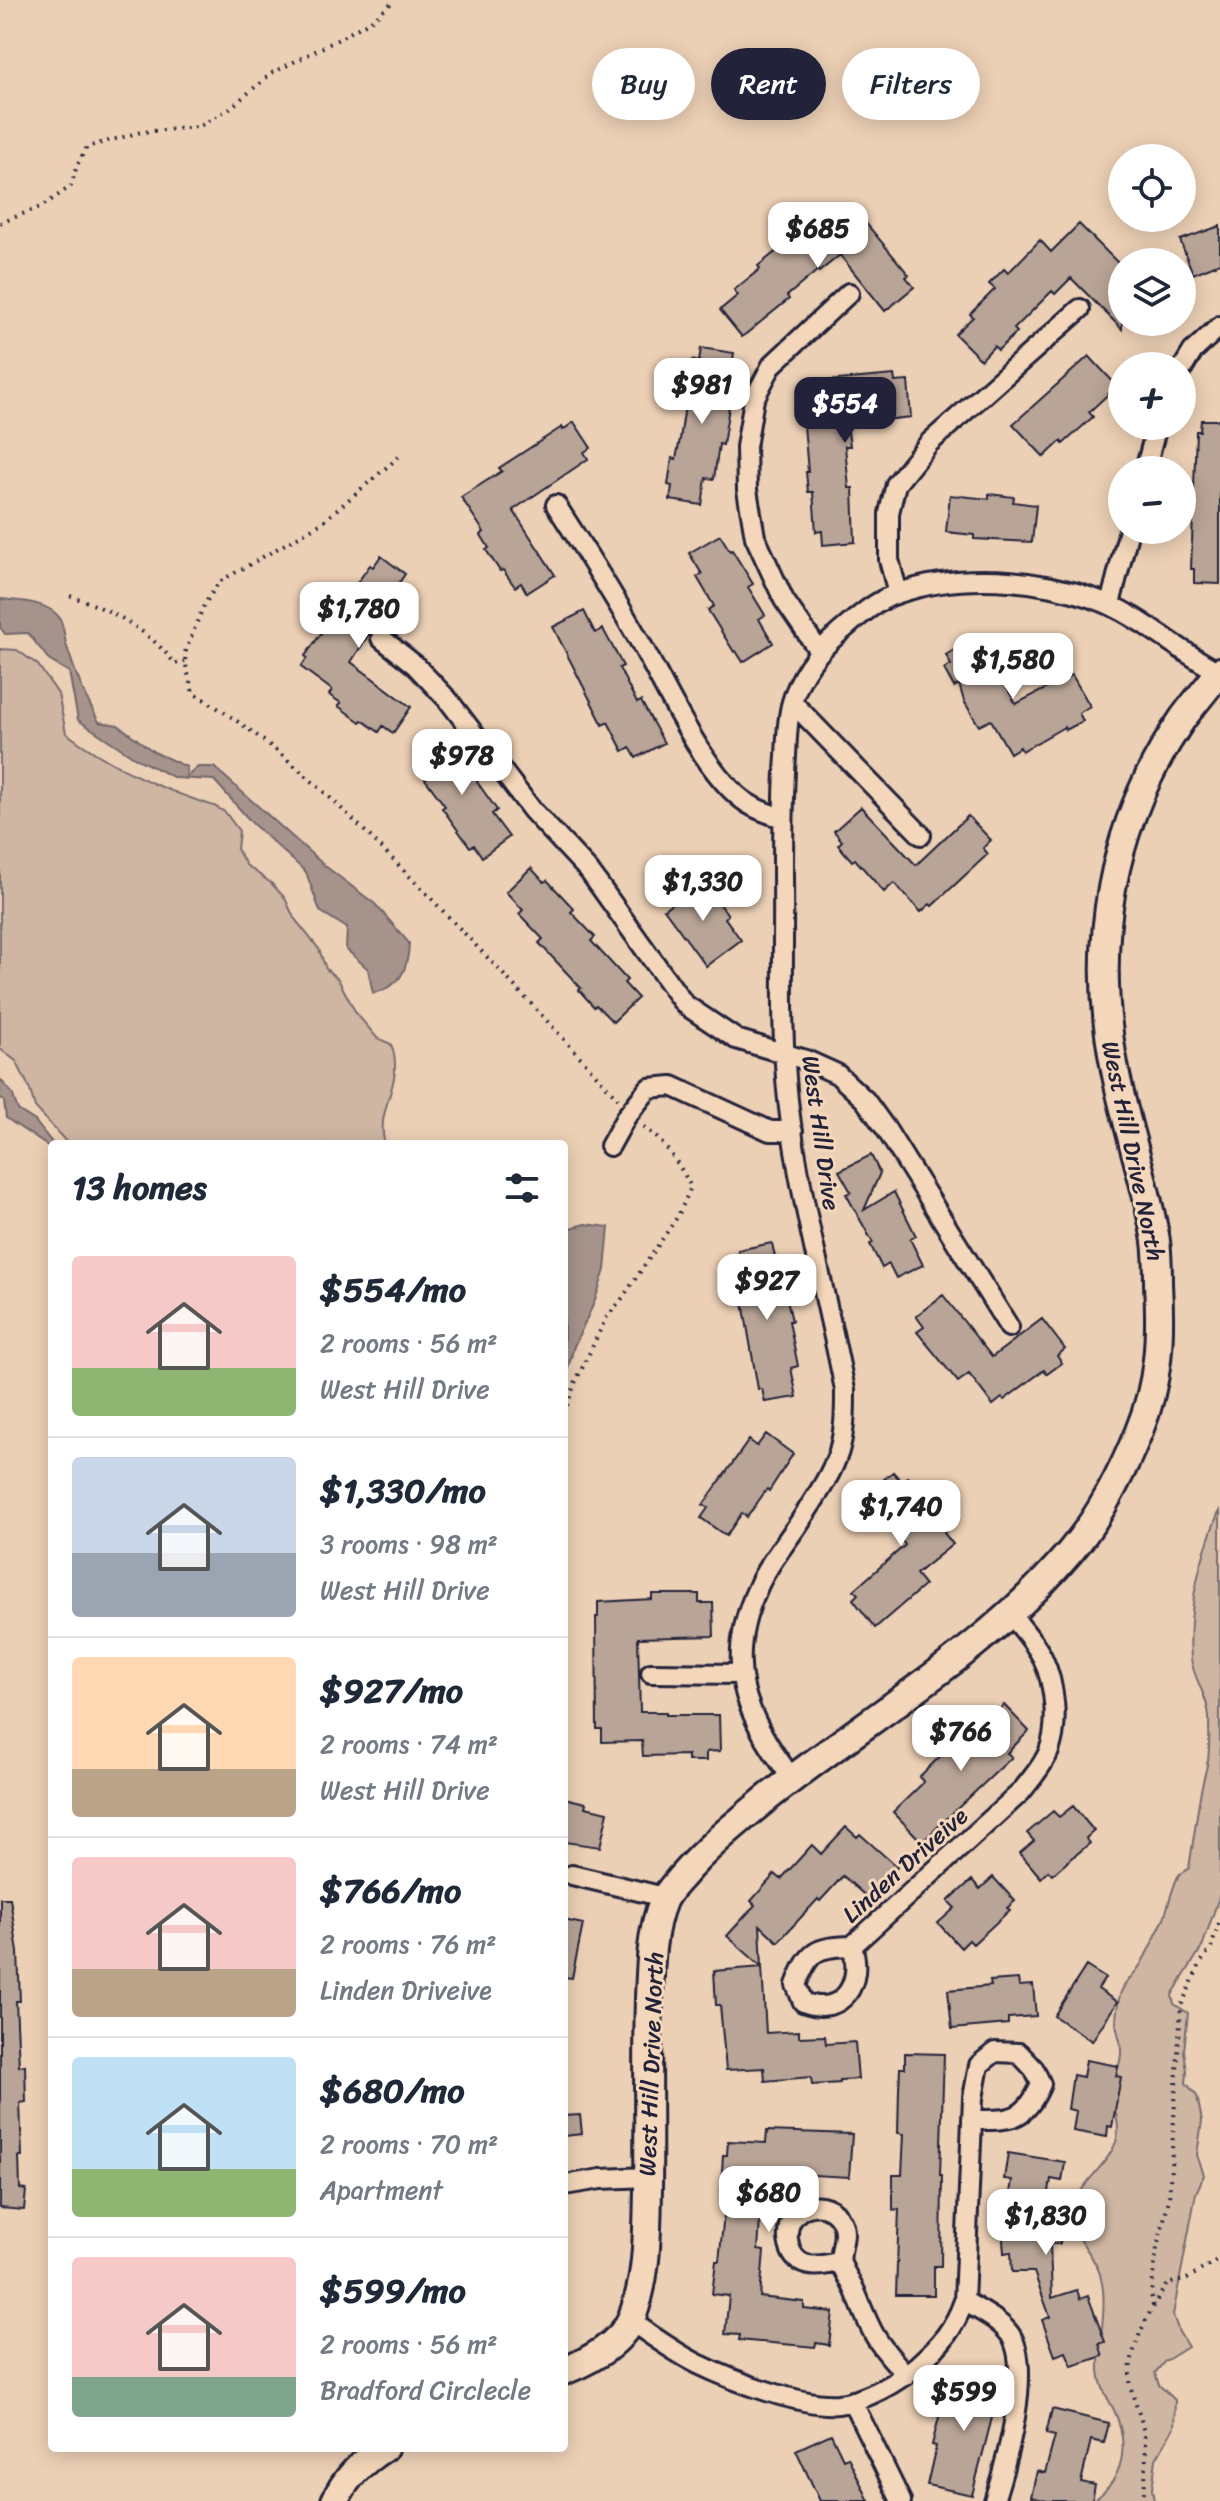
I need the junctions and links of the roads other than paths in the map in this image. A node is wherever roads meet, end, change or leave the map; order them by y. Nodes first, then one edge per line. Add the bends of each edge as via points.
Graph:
1 (849, 293) dead end
2 (1080, 309) dead end
3 (1220, 326) edge
4 (1192, 352) edge
5 (556, 505) dead end
6 (1125, 544) edge
7 (898, 593) junction
8 (1110, 604) junction
9 (381, 638) dead end
10 (819, 651) junction
11 (1220, 672) edge
12 (792, 702) junction
13 (783, 818) junction
14 (921, 835) dead end
15 (785, 1054) junction
16 (793, 1131) junction
17 (610, 1146) dead end
18 (1009, 1327) dead end
19 (1011, 1614) junction
20 (651, 1673) dead end
21 (740, 1674) junction
22 (792, 1778) junction
23 (572, 1875) dead end
24 (664, 1897) junction
25 (852, 1946) dead end
26 (972, 2120) dead end
27 (648, 2177) junction
28 (568, 2184) edge
29 (840, 2261) dead end
30 (964, 2301) junction
31 (631, 2321) junction
32 (568, 2369) edge
33 (906, 2375) junction
34 (852, 2401) junction
35 (378, 2452) edge
36 (343, 2496) edge
37 (901, 2501) edge
38 (994, 2501) edge

1 - 10 street via 772,365 754,399 746,447 755,537 784,600
2 - 7 street via 929,443 896,484 889,513 889,560
3 - 4 street
5 - 13 street via 703,756 752,806
6 - 8 street
7 - 8 street, West Hill Drive via 985,579 1072,592
7 - 10 street, West Hill Drive via 863,612
8 - 11 street, West Hill Drive
9 - 15 street via 449,701 532,810 589,871 684,1004 736,1039
10 - 12 street, West Hill Drive
11 - 19 street, West Hill Drive North via 1183,719 1148,779 1122,845 1105,928 1103,981 1115,1075 1156,1239 1158,1365 1141,1428 1108,1498 1072,1550
12 - 13 street, West Hill Drive
12 - 14 street
13 - 15 street, West Hill Drive
15 - 16 street, West Hill Drive
15 - 18 street via 837,1074 865,1100
16 - 17 street via 770,1131 672,1086 649,1088
16 - 21 street, West Hill Drive via 845,1390 845,1421 829,1475 758,1586 744,1626
19 - 22 street, West Hill Drive North
19 - 25 street, Linden Driveive via 1043,1658 1052,1687 1049,1750 1021,1792
20 - 21 street
21 - 22 street, West Hill Drive via 749,1708
22 - 24 street, West Hill Drive North via 720,1836
23 - 24 street
24 - 27 street, West Hill Drive North via 650,1967
26 - 30 street
27 - 28 street
27 - 31 street, West Hill Drive North via 643,2276
29 - 33 street via 876,2339
30 - 33 street via 957,2322 937,2348
30 - 38 street via 1009,2333 1019,2353 1021,2377
31 - 32 street, West Hill Drive North via 611,2344
31 - 34 street via 698,2365 772,2394 835,2404
33 - 34 street
34 - 37 street
35 - 36 street

